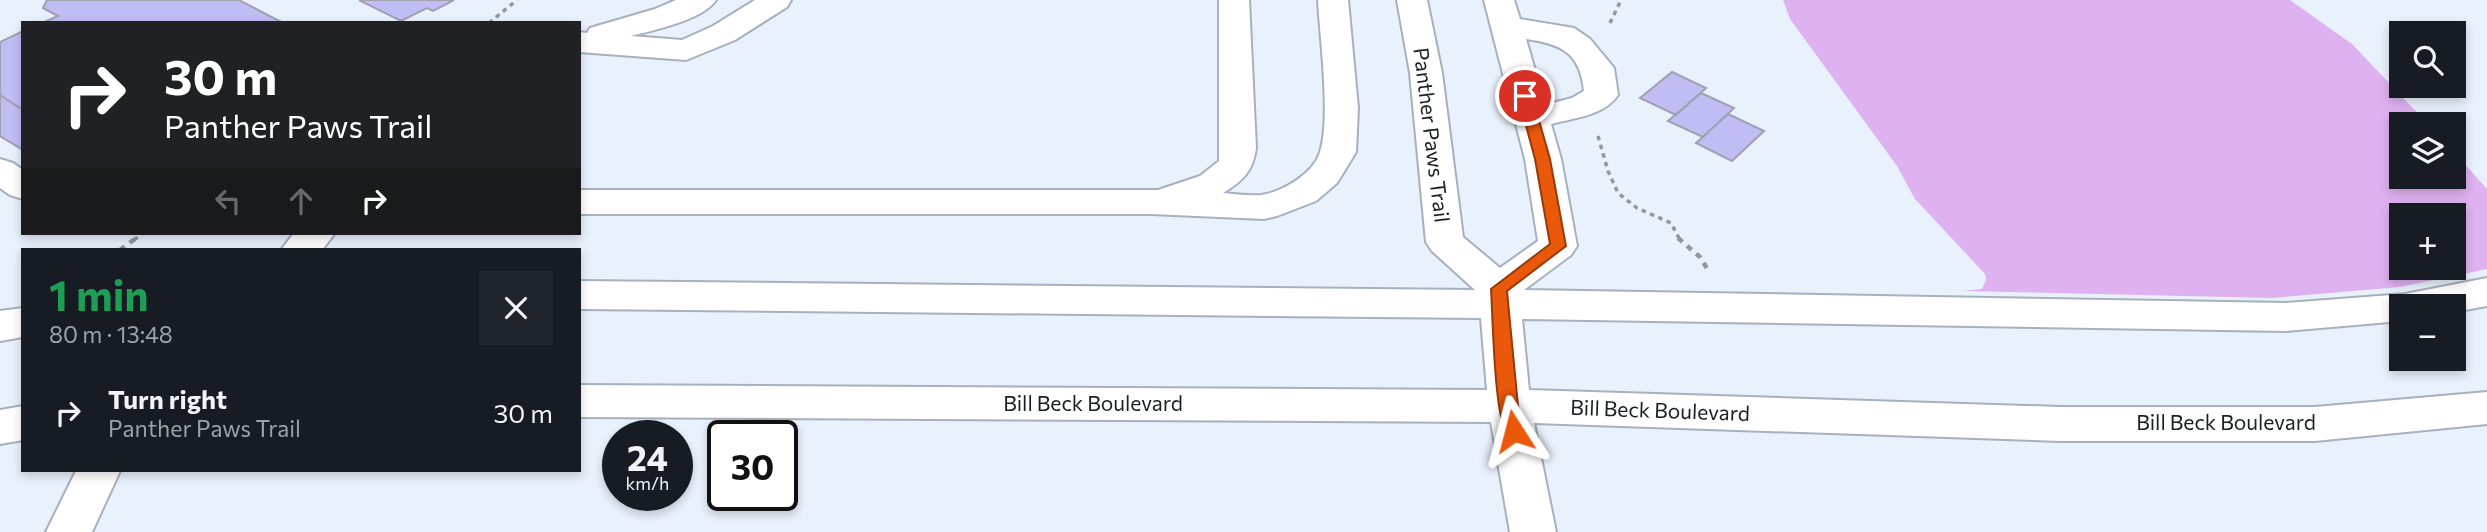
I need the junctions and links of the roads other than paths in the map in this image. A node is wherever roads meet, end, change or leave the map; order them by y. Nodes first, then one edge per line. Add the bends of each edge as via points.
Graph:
1 (701, 0) edge
2 (776, 0) edge
3 (1234, 0) edge
4 (1333, 0) edge
5 (1412, 0) edge
6 (1503, 14) edge
7 (581, 41) edge
8 (581, 42) edge
9 (1531, 118) junction
10 (0, 171) edge
11 (21, 186) edge
12 (581, 202) edge
13 (1151, 202) junction
14 (314, 235) edge
15 (302, 248) edge
16 (2487, 292) edge
17 (581, 295) edge
18 (1500, 296) junction
19 (2466, 296) edge
20 (2389, 308) edge
21 (21, 322) edge
22 (0, 326) edge
23 (581, 401) edge
24 (1509, 406) junction
25 (2487, 408) edge
26 (21, 423) edge
27 (0, 426) edge
28 (98, 472) edge
29 (69, 532) edge
30 (1533, 532) edge

1 - 7 street via 666,16
2 - 8 street via 724,33 686,50
3 - 13 street via 1236,165 1213,184
4 - 13 street via 1340,119 1338,152 1324,175 1303,193 1264,207
5 - 18 street, Panther Paws Trail via 1426,73 1445,242
6 - 9 street
6 - 9 street via 1563,35 1598,68 1601,95 1584,105
9 - 18 street via 1558,246
10 - 11 street
12 - 13 street
14 - 15 street
16 - 19 street
17 - 18 street
18 - 20 street via 2285,317
18 - 24 street
21 - 22 street
23 - 24 street, Bill Beck Boulevard
24 - 25 street, Bill Beck Boulevard via 2060,424 2315,424
24 - 30 street
26 - 27 street
28 - 29 street

